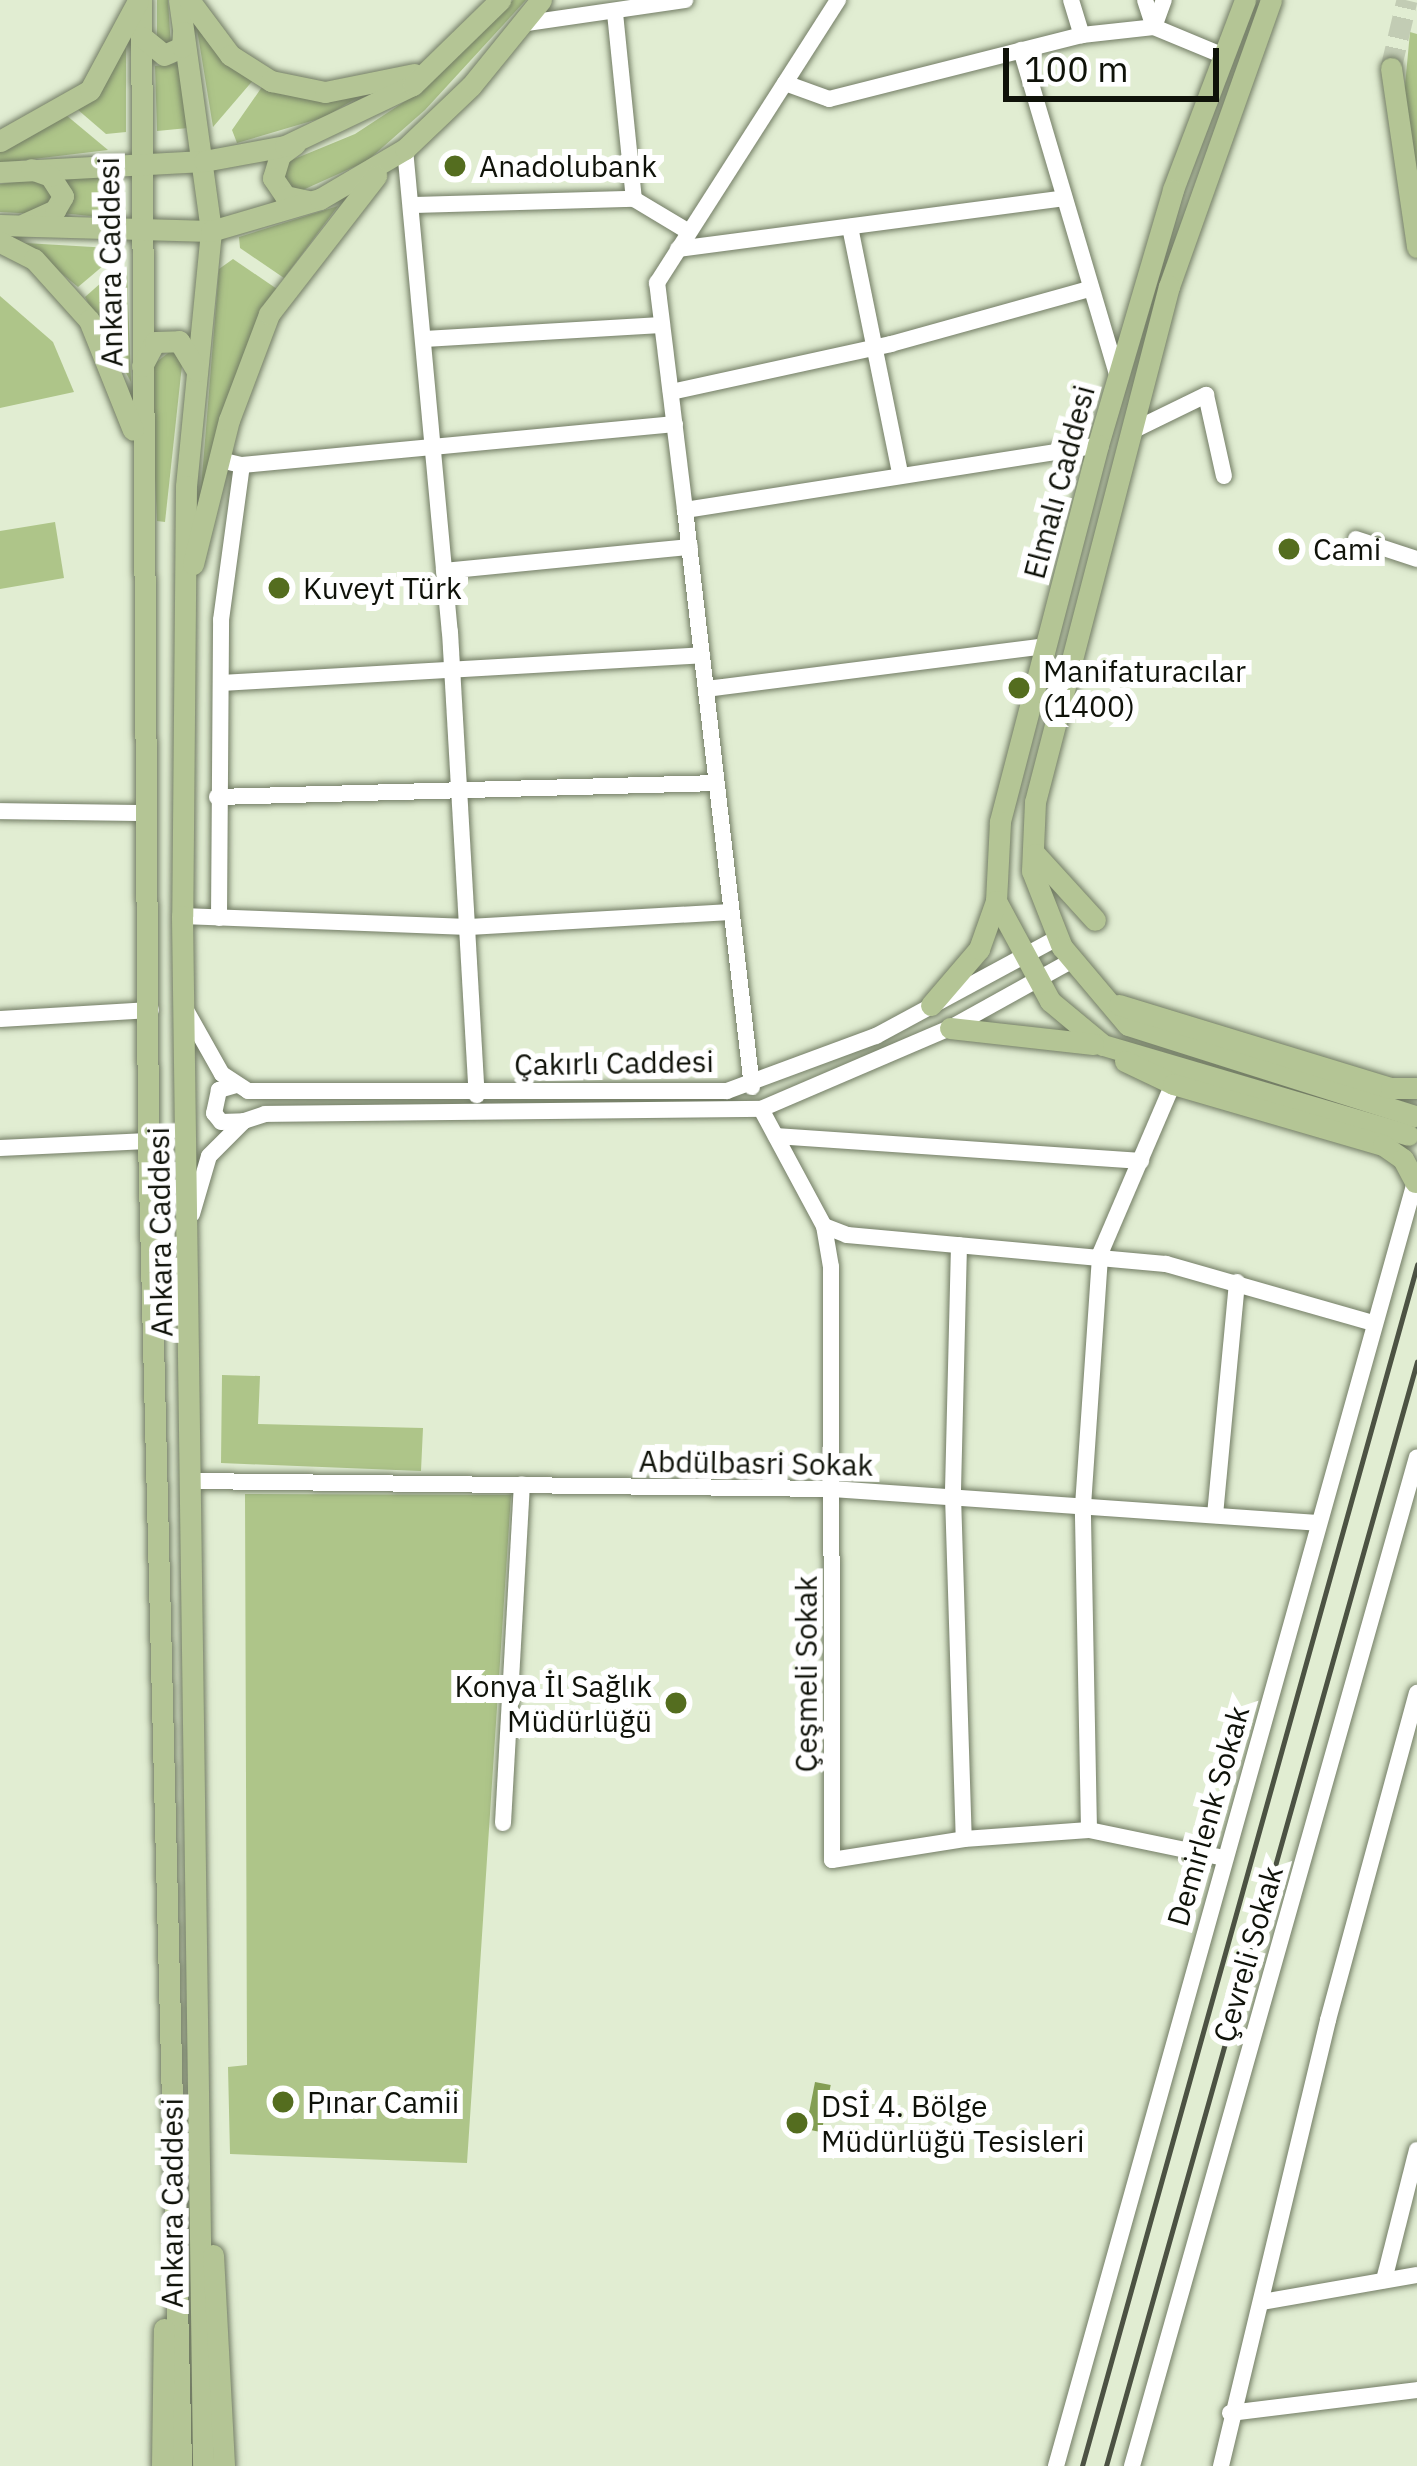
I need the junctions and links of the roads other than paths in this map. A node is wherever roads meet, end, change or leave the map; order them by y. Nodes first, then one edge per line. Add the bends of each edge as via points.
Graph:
1 (140, 0) edge
2 (179, 0) edge
3 (189, 0) edge
4 (500, 0) edge
5 (541, 0) edge
6 (685, 0) edge
7 (838, 0) edge
8 (1071, 0) edge
9 (1145, 0) edge
10 (1164, 0) edge
11 (1245, 0) edge
12 (1271, 0) edge
13 (615, 14) junction
14 (521, 24) junction
15 (1154, 27) junction
16 (183, 31) junction
17 (1082, 35) junction
18 (142, 37) junction
19 (1021, 50) junction
20 (1224, 56) junction
21 (437, 65) junction
22 (1390, 68) tunnel mouth
23 (785, 83) junction
24 (300, 140) junction
25 (0, 141) edge
26 (405, 149) junction
27 (138, 161) junction
28 (204, 161) junction
29 (384, 166) junction
30 (31, 169) junction
31 (0, 172) edge
32 (1063, 198) junction
33 (320, 199) junction
34 (634, 199) junction
35 (414, 205) junction
36 (9, 225) edge
37 (850, 227) junction
38 (212, 230) junction
39 (689, 232) junction
40 (140, 233) junction
41 (0, 242) edge
42 (1417, 247) edge
43 (679, 249) junction
44 (1089, 289) junction
45 (662, 326) junction
46 (424, 339) junction
47 (870, 349) junction
48 (141, 369) junction
49 (197, 371) junction
50 (1118, 378) junction
51 (671, 392) junction
52 (675, 424) junction
53 (1130, 432) junction
54 (1098, 445) junction
55 (433, 447) junction
56 (142, 462) junction
57 (231, 463) junction
58 (899, 473) junction
59 (1225, 476) dead end
60 (686, 510) junction
61 (1356, 539) dead end
62 (690, 547) junction
63 (1417, 559) edge
64 (444, 571) junction
65 (184, 606) junction
66 (1047, 646) junction
67 (702, 655) junction
68 (450, 673) junction
69 (221, 683) junction
70 (706, 689) junction
71 (716, 783) junction
72 (460, 795) junction
73 (217, 796) junction
74 (0, 812) edge
75 (148, 813) junction
76 (1031, 847) junction
77 (996, 901) junction
78 (731, 912) junction
79 (182, 916) junction
80 (219, 918) junction
81 (1094, 920) dead end
82 (469, 927) junction
83 (1057, 938) junction
84 (1022, 956) junction
85 (1077, 970) junction
86 (1038, 982) junction
87 (184, 1004) junction
88 (932, 1005) junction
89 (151, 1010) junction
90 (0, 1019) edge
91 (950, 1028) junction
92 (1103, 1046) junction
93 (1173, 1084) junction
94 (236, 1085) junction
95 (752, 1087) junction
96 (1417, 1088) edge
97 (477, 1095) junction
98 (761, 1109) junction
99 (244, 1121) junction
100 (1412, 1126) edge
101 (776, 1136) junction
102 (148, 1141) junction
103 (0, 1148) edge
104 (1141, 1161) junction
105 (1416, 1179) edge
106 (824, 1226) junction
107 (190, 1227) junction
108 (959, 1245) junction
109 (1100, 1254) junction
110 (1237, 1282) junction
111 (1373, 1323) junction
112 (1417, 1457) edge
113 (193, 1481) junction
114 (522, 1485) junction
115 (833, 1489) junction
116 (953, 1496) junction
117 (1083, 1506) junction
118 (1215, 1515) junction
119 (1318, 1523) junction
120 (1417, 1693) edge
121 (503, 1823) dead end
122 (1089, 1830) junction
123 (964, 1839) junction
124 (1224, 1858) junction
125 (1416, 2158) edge
126 (203, 2201) junction
127 (171, 2233) junction
128 (1417, 2275) edge
129 (1384, 2280) junction
130 (1262, 2302) junction
131 (1417, 2390) edge
132 (1230, 2413) junction
133 (162, 2466) edge
134 (181, 2466) edge
135 (203, 2466) edge
136 (224, 2466) edge
137 (1056, 2466) edge
138 (1132, 2466) edge
139 (1221, 2466) edge

1 - 18 main road, Ankara Caddesi
1 - 25 main road via 90,90
2 - 16 main road, Ankara Caddesi
3 - 21 main road via 230,55 298,89 360,91
4 - 21 main road
5 - 14 main road
6 - 13 street
7 - 23 street
8 - 17 street
9 - 15 street
10 - 15 street
11 - 20 main road, Elmalı Caddesi
12 - 53 main road, Elmalı Caddesi via 1185,233
13 - 14 street
13 - 34 street
14 - 26 main road
15 - 17 street
15 - 20 street
16 - 18 main road via 182,47 164,55
16 - 28 main road, Ankara Caddesi
17 - 19 street
18 - 27 main road, Ankara Caddesi
19 - 23 street via 829,99
19 - 32 street
20 - 50 main road, Elmalı Caddesi via 1173,190
21 - 24 main road via 352,119
22 - 42 main road
23 - 39 street
24 - 28 main road
24 - 33 main road via 280,155 273,178 294,201
26 - 29 main road
26 - 35 street
27 - 28 main road
27 - 30 main road
27 - 40 main road, Ankara Caddesi
28 - 38 main road, Ankara Caddesi
29 - 33 main road
29 - 57 main road via 269,314
30 - 31 main road
30 - 36 main road via 50,176 63,196 46,217
32 - 37 street
32 - 44 street
33 - 38 main road
34 - 35 street
34 - 39 street
35 - 46 street
36 - 40 main road
37 - 43 street
37 - 47 street
38 - 40 main road
38 - 49 main road, Ankara Caddesi
39 - 43 street
40 - 48 main road, Ankara Caddesi
41 - 56 main road via 34,259 89,320 117,373
43 - 45 street via 657,283
44 - 47 street
44 - 50 street
45 - 46 street
45 - 51 street
46 - 55 street
47 - 51 street
47 - 58 street
48 - 49 main road via 147,350 165,340 188,346
48 - 56 main road, Ankara Caddesi
49 - 65 main road, Ankara Caddesi
50 - 54 main road, Elmalı Caddesi
51 - 52 street
52 - 55 street
52 - 60 street
53 - 59 street via 1206,395
53 - 76 main road, Elmalı Caddesi via 1035,802
54 - 58 street
54 - 66 main road, Elmalı Caddesi
55 - 57 street
55 - 64 street
56 - 75 main road, Ankara Caddesi
57 - 65 main road
57 - 69 street
58 - 60 street
60 - 62 street
61 - 63 street
62 - 64 street
62 - 67 street
64 - 68 street
65 - 79 main road, Ankara Caddesi
66 - 70 street
66 - 77 main road, Elmalı Caddesi via 1000,822
67 - 68 street
67 - 70 street
68 - 69 street
68 - 72 street
69 - 73 street
70 - 71 street
71 - 72 street
71 - 78 street
72 - 73 street
72 - 82 street
73 - 80 street
74 - 75 street
75 - 89 main road, Ankara Caddesi
76 - 81 main road
76 - 83 main road, Elmalı Caddesi via 1036,887
77 - 84 main road, Elmalı Caddesi
77 - 88 main road via 979,949
78 - 82 street
78 - 95 street
79 - 80 street
79 - 87 main road, Ankara Caddesi
80 - 82 street
82 - 97 street
83 - 84 street, Çakırlı Caddesi
83 - 85 main road, Elmalı Caddesi
84 - 86 main road, Elmalı Caddesi
84 - 88 street, Çakırlı Caddesi
85 - 86 street, Çakırlı Caddesi
85 - 96 main road via 1150,1019 1391,1088
85 - 100 main road via 1113,1014 1146,1034
86 - 91 street, Çakırlı Caddesi
86 - 92 main road via 1063,1017
87 - 94 street via 206,1053
87 - 107 main road, Ankara Caddesi
88 - 95 street, Çakırlı Caddesi
89 - 90 street
89 - 102 main road, Ankara Caddesi
91 - 92 main road
91 - 98 street, Çakırlı Caddesi
92 - 93 main road
92 - 100 main road
93 - 104 street
93 - 105 main road via 1384,1144
94 - 97 street, Çakırlı Caddesi via 265,1093
94 - 99 street via 218,1090 214,1113 221,1122
95 - 97 street, Çakırlı Caddesi
98 - 99 street, Çakırlı Caddesi via 265,1114
98 - 101 street, Çeşmeli Sokak
99 - 107 street via 209,1156
101 - 104 street
101 - 106 street, Çeşmeli Sokak
102 - 103 street
102 - 127 main road, Ankara Caddesi
104 - 109 street
105 - 111 street, Demirlenk Sokak
106 - 108 street
106 - 115 street, Çeşmeli Sokak via 834,1319
107 - 113 main road, Ankara Caddesi
108 - 109 street
108 - 116 street
109 - 110 street
109 - 117 street
110 - 111 street
110 - 118 street
111 - 119 street, Demirlenk Sokak
112 - 138 street, Çevreli Sokak
113 - 114 street, Abdülbasri Sokak
113 - 126 main road, Ankara Caddesi
114 - 115 street, Abdülbasri Sokak
114 - 121 street
115 - 116 street, Abdülbasri Sokak
115 - 123 street, Çeşmeli Sokak via 832,1860
116 - 117 street, Abdülbasri Sokak
116 - 123 street
117 - 118 street, Abdülbasri Sokak
117 - 122 street
118 - 119 street, Abdülbasri Sokak
119 - 124 street, Demirlenk Sokak
120 - 130 street
122 - 123 street, Çeşmeli Sokak
122 - 124 street, Çeşmeli Sokak
124 - 137 street, Demirlenk Sokak
125 - 129 street
126 - 135 main road, Ankara Caddesi
126 - 136 main road via 220,2295
127 - 133 main road
127 - 134 main road, Ankara Caddesi
128 - 129 street
129 - 130 street
130 - 132 street
131 - 132 street
132 - 139 street

